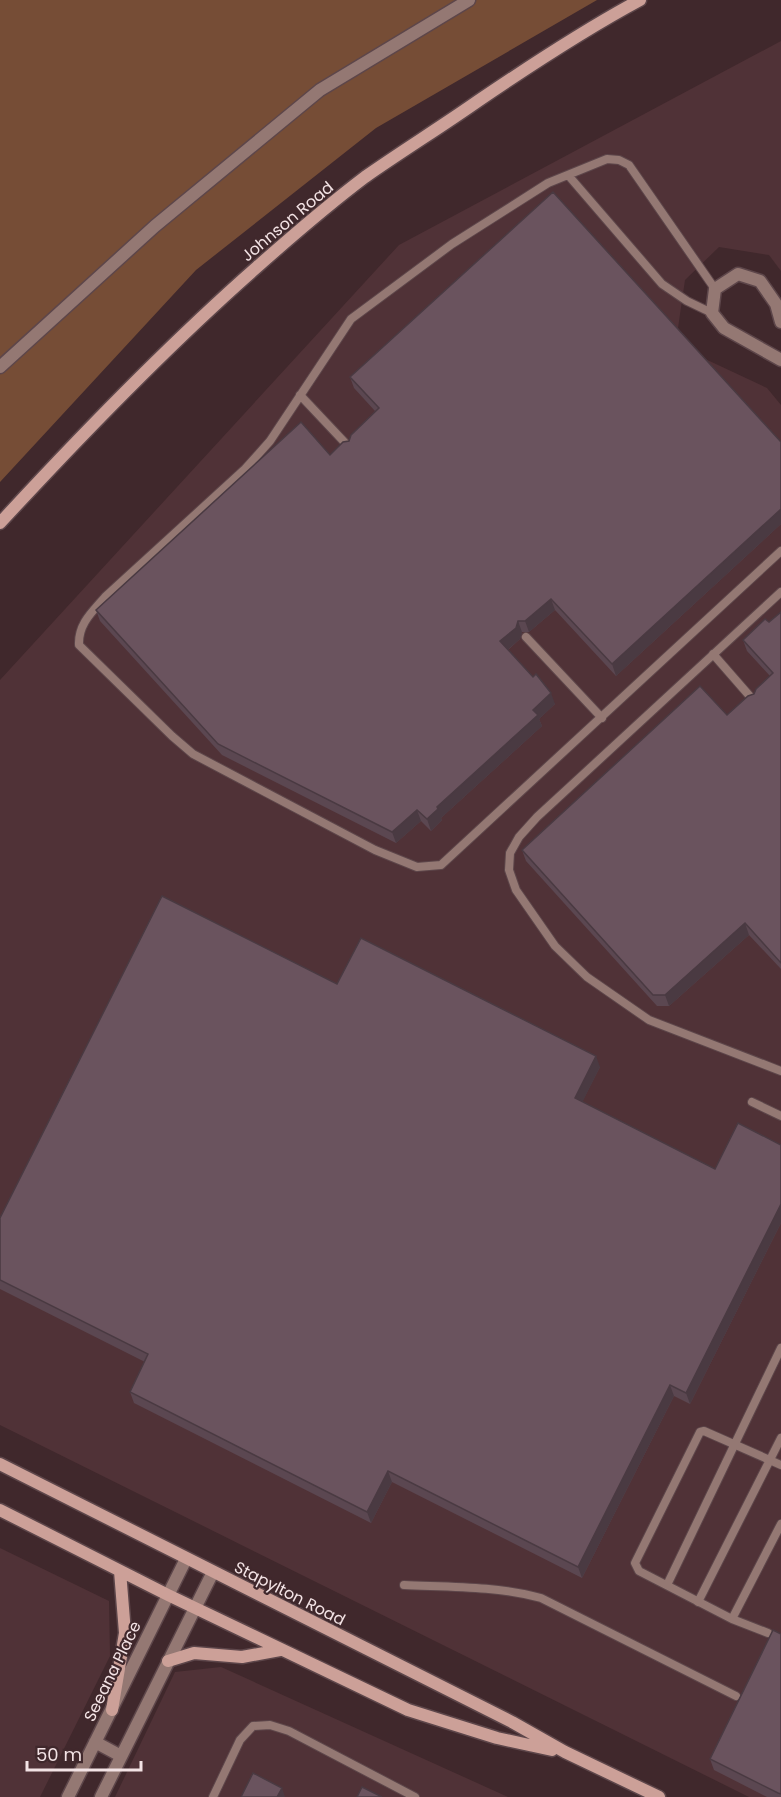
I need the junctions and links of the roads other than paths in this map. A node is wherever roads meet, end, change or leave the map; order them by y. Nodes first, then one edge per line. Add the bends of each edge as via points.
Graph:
1 (469, 0) edge
2 (640, 0) edge
3 (568, 175) junction
4 (716, 289) junction
5 (712, 313) junction
6 (781, 322) edge
7 (781, 360) edge
8 (0, 367) edge
9 (300, 395) junction
10 (349, 447) edge
11 (0, 524) edge
12 (781, 551) edge
13 (781, 592) edge
14 (526, 637) dead end
15 (713, 654) junction
16 (754, 701) edge
17 (602, 718) junction
18 (781, 1071) edge
19 (752, 1102) dead end
20 (781, 1116) edge
21 (781, 1348) edge
22 (781, 1438) edge
23 (735, 1444) junction
24 (770, 1460) junction
25 (0, 1464) edge
26 (781, 1465) edge
27 (0, 1510) edge
28 (781, 1524) edge
29 (186, 1559) junction
30 (120, 1571) junction
31 (213, 1572) junction
32 (404, 1585) dead end
33 (667, 1585) junction
34 (168, 1595) junction
35 (698, 1602) junction
36 (195, 1608) junction
37 (732, 1619) junction
38 (768, 1633) dead end
39 (280, 1650) junction
40 (168, 1661) junction
41 (736, 1696) dead end
42 (112, 1710) junction
43 (95, 1743) junction
44 (565, 1752) junction
45 (121, 1756) junction
46 (68, 1797) edge
47 (101, 1797) edge
48 (213, 1797) edge
49 (416, 1797) edge
50 (659, 1797) edge

1 - 8 street via 320,90 155,226
2 - 11 main road, Johnson Road via 600,21 365,178 300,230 142,374
3 - 4 lane via 607,159 629,165
3 - 5 lane via 662,284
3 - 9 lane via 548,183 452,244 351,319
4 - 5 street
4 - 6 street via 738,274 760,281 776,304
5 - 7 street via 724,328
9 - 10 lane
9 - 17 lane via 270,441 245,469 105,597 86,619 79,634 80,645 193,754 375,850 417,867 441,865
12 - 17 lane
13 - 15 lane
14 - 17 lane
15 - 16 lane
15 - 18 lane via 537,817 510,854 509,870 516,890 555,946 587,977 649,1020
19 - 20 lane
21 - 23 lane
22 - 24 lane
23 - 24 lane
23 - 33 lane
23 - 33 lane via 704,1431 697,1435 635,1563 639,1571
24 - 26 lane
24 - 35 lane
25 - 29 main road, Stapylton Road
27 - 30 main road, Stapylton Road
28 - 37 lane
29 - 31 main road, Stapylton Road
29 - 34 street, Seeana Place
30 - 34 main road, Stapylton Road
30 - 42 main road via 125,1634
31 - 36 street
31 - 44 main road, Stapylton Road
32 - 41 lane via 493,1589 541,1598
33 - 35 lane
34 - 36 main road, Stapylton Road
34 - 42 street, Seeana Place
35 - 37 lane
36 - 39 main road, Stapylton Road
36 - 40 street
37 - 38 lane
39 - 40 main road via 242,1657 194,1653
39 - 44 main road, Stapylton Road via 408,1710 497,1738
40 - 45 street
42 - 43 street, Seeana Place
43 - 45 street
43 - 46 street, Seeana Place
44 - 50 main road, Stapylton Road
45 - 47 street
48 - 49 lane via 240,1740 253,1726 270,1725 289,1731

